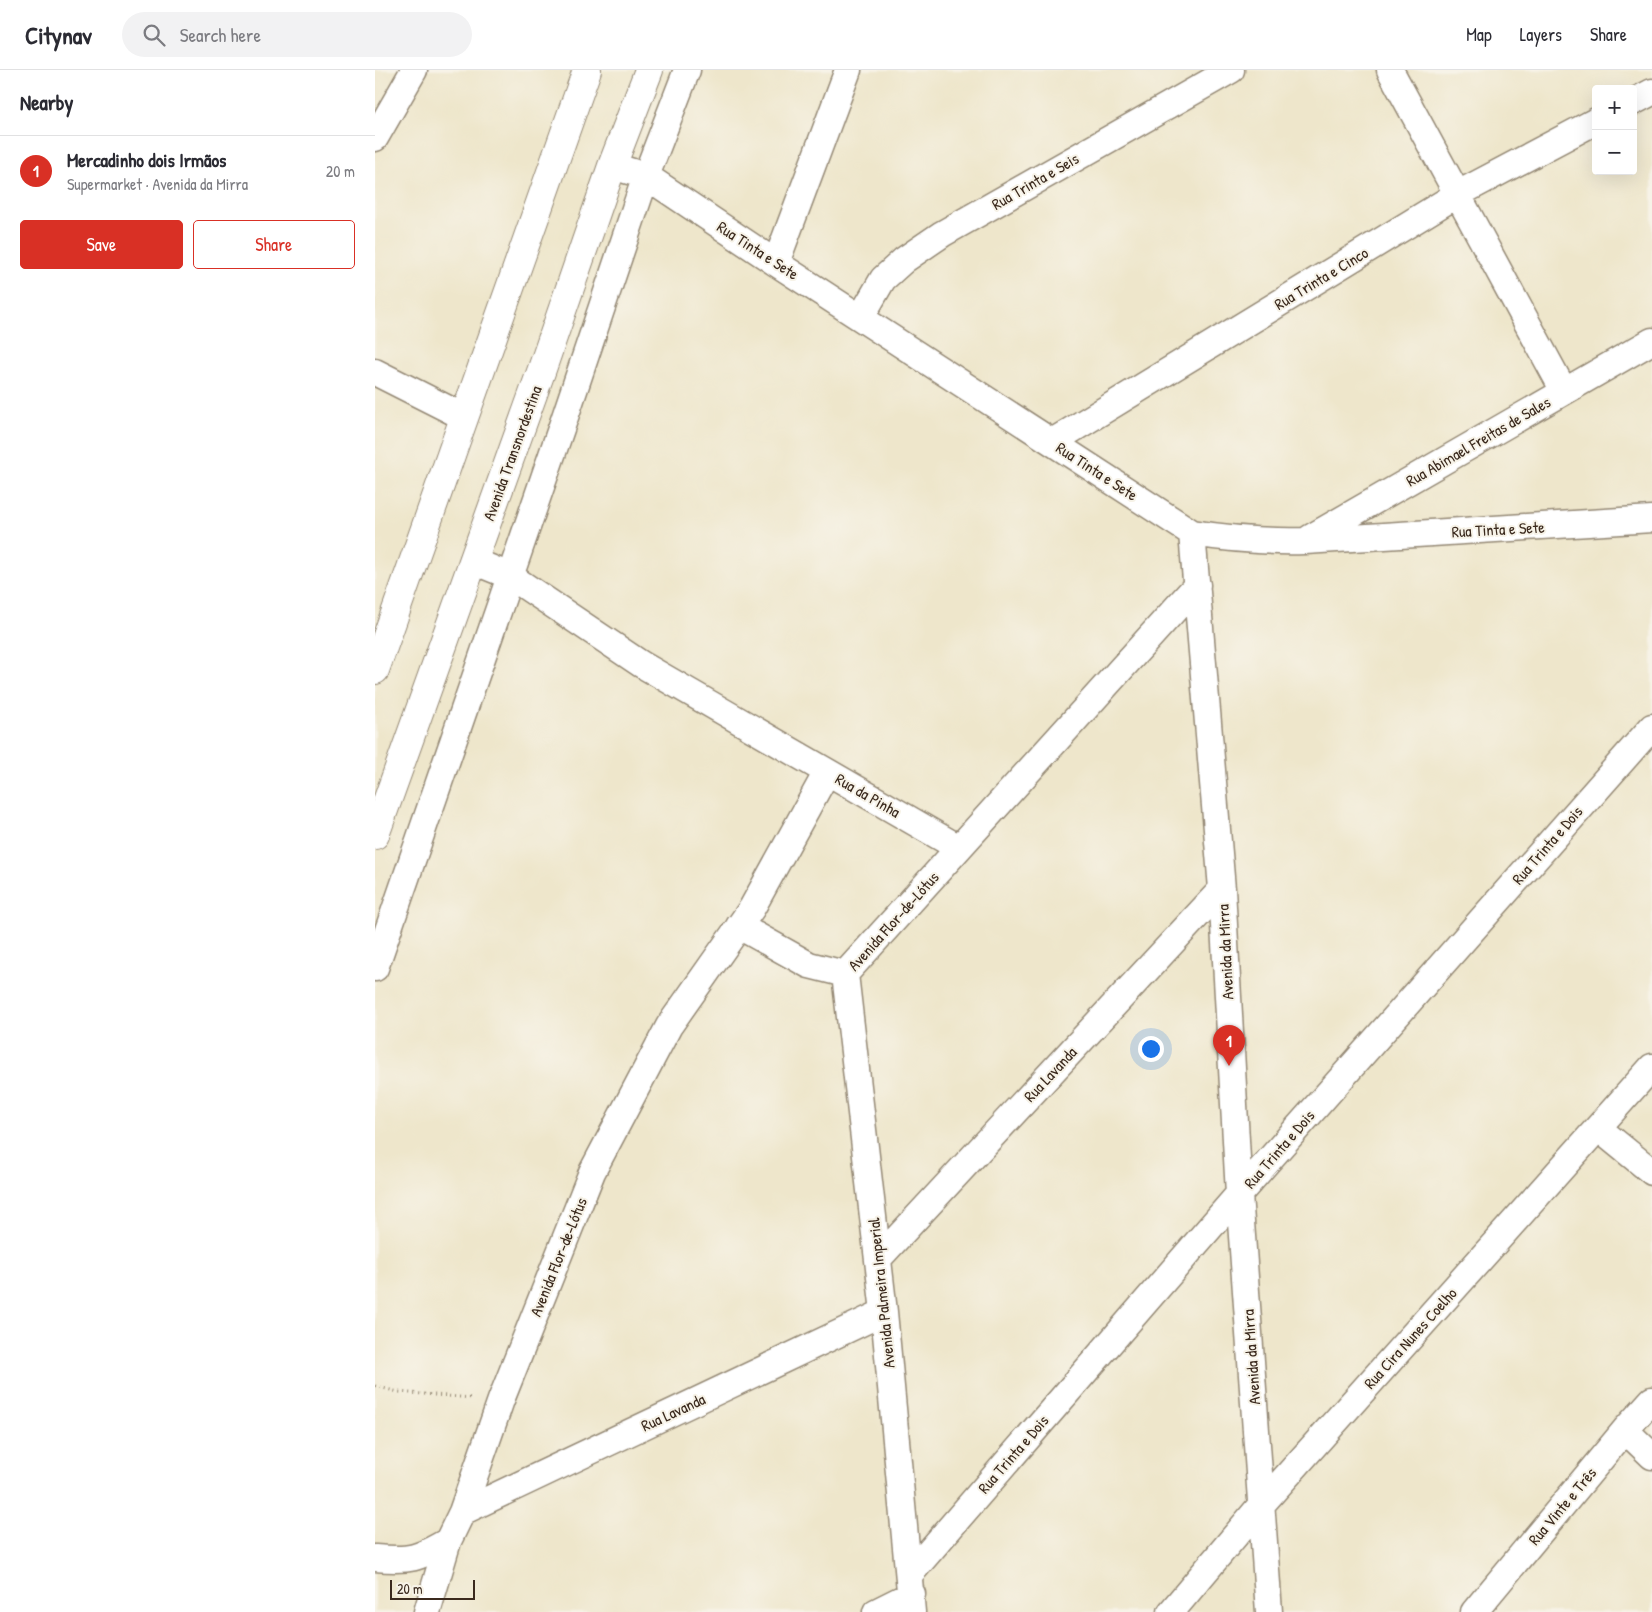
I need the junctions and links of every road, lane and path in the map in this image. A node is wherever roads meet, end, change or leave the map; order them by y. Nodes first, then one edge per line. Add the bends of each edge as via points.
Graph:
1 (414, 70) edge
2 (587, 70) edge
3 (649, 70) edge
4 (687, 70) edge
5 (848, 70) edge
6 (1231, 70) edge
7 (1390, 70) edge
8 (1652, 92) edge
9 (1637, 100) edge
10 (1592, 124) edge
11 (375, 138) edge
12 (612, 166) junction
13 (646, 176) junction
14 (1458, 194) junction
15 (776, 263) junction
16 (861, 317) junction
17 (1652, 341) edge
18 (375, 372) edge
19 (1565, 391) junction
20 (464, 417) junction
21 (1052, 442) junction
22 (1652, 519) edge
23 (1192, 533) junction
24 (1305, 541) junction
25 (473, 561) junction
26 (510, 576) junction
27 (1197, 585) junction
28 (376, 662) edge
29 (1652, 727) edge
30 (827, 772) junction
31 (375, 835) edge
32 (959, 848) junction
33 (1222, 889) junction
34 (739, 926) junction
35 (375, 968) edge
36 (845, 974) junction
37 (1652, 1066) edge
38 (1597, 1128) junction
39 (1652, 1172) edge
40 (1239, 1194) junction
41 (878, 1259) junction
42 (884, 1312) junction
43 (375, 1386) edge
44 (501, 1400) junction
45 (1652, 1400) edge
46 (1625, 1430) junction
47 (1652, 1456) edge
48 (1261, 1505) junction
49 (462, 1512) junction
50 (448, 1541) junction
51 (375, 1558) edge
52 (911, 1593) edge
53 (427, 1612) edge
54 (876, 1612) edge
55 (1171, 1612) edge
56 (1269, 1612) edge
57 (1474, 1612) edge

1 - 11 street
2 - 20 main road
3 - 12 main road, Avenida Transnordestina
4 - 13 street
5 - 15 street
6 - 16 street, Rua Trinta e Seis via 942,234 883,279
7 - 14 street
8 - 9 street
10 - 14 street, Rua Trinta e Cinco
12 - 13 street, Rua Tinta e Sete
12 - 25 main road, Avenida Transnordestina
13 - 15 street, Rua Tinta e Sete
13 - 26 street
14 - 19 street
14 - 21 street, Rua Trinta e Cinco
15 - 16 street, Rua Tinta e Sete
16 - 21 street, Rua Tinta e Sete
17 - 19 street, Rua Abimael Freitas de Sales
18 - 20 street
19 - 24 street, Rua Abimael Freitas de Sales
20 - 28 main road
21 - 23 street, Rua Tinta e Sete
22 - 24 street, Rua Tinta e Sete
23 - 24 street, Rua Tinta e Sete via 1272,542
23 - 27 street, Avenida da Mirra
25 - 26 street, Rua da Pinha
25 - 31 main road, Avenida Transnordestina
26 - 30 street, Rua da Pinha via 641,664
26 - 35 street
27 - 32 street
27 - 33 street, Avenida da Mirra
29 - 40 street, Rua Trinta e Dois
30 - 32 street, Rua da Pinha
30 - 34 street, Avenida Flor-de-Lótus
32 - 36 street, Avenida Flor-de-Lótus
33 - 40 street, Avenida da Mirra
33 - 41 street, Rua Lavanda
34 - 36 street, Avenida Flor-de-Lótus via 809,965
34 - 44 street, Avenida Flor-de-Lótus via 669,1026 592,1172
36 - 41 street, Avenida Palmeira Imperial
37 - 38 street, Rua Cira Nunes Coelho
38 - 39 street
38 - 48 street, Rua Cira Nunes Coelho
40 - 48 street, Avenida da Mirra
40 - 52 street, Rua Trinta e Dois
41 - 42 street, Avenida Palmeira Imperial
42 - 49 street, Rua Lavanda
42 - 52 street, Avenida Palmeira Imperial
43 - 44 path via 398,1392
44 - 49 street, Avenida Flor-de-Lótus
45 - 46 street, Rua Vinte e Três
46 - 47 street
46 - 57 street, Rua Vinte e Três
48 - 55 street, Rua Cira Nunes Coelho
48 - 56 street, Avenida da Mirra
49 - 50 street, Avenida Flor-de-Lótus
50 - 51 street via 409,1560
50 - 53 street, Avenida Flor-de-Lótus
52 - 54 street

